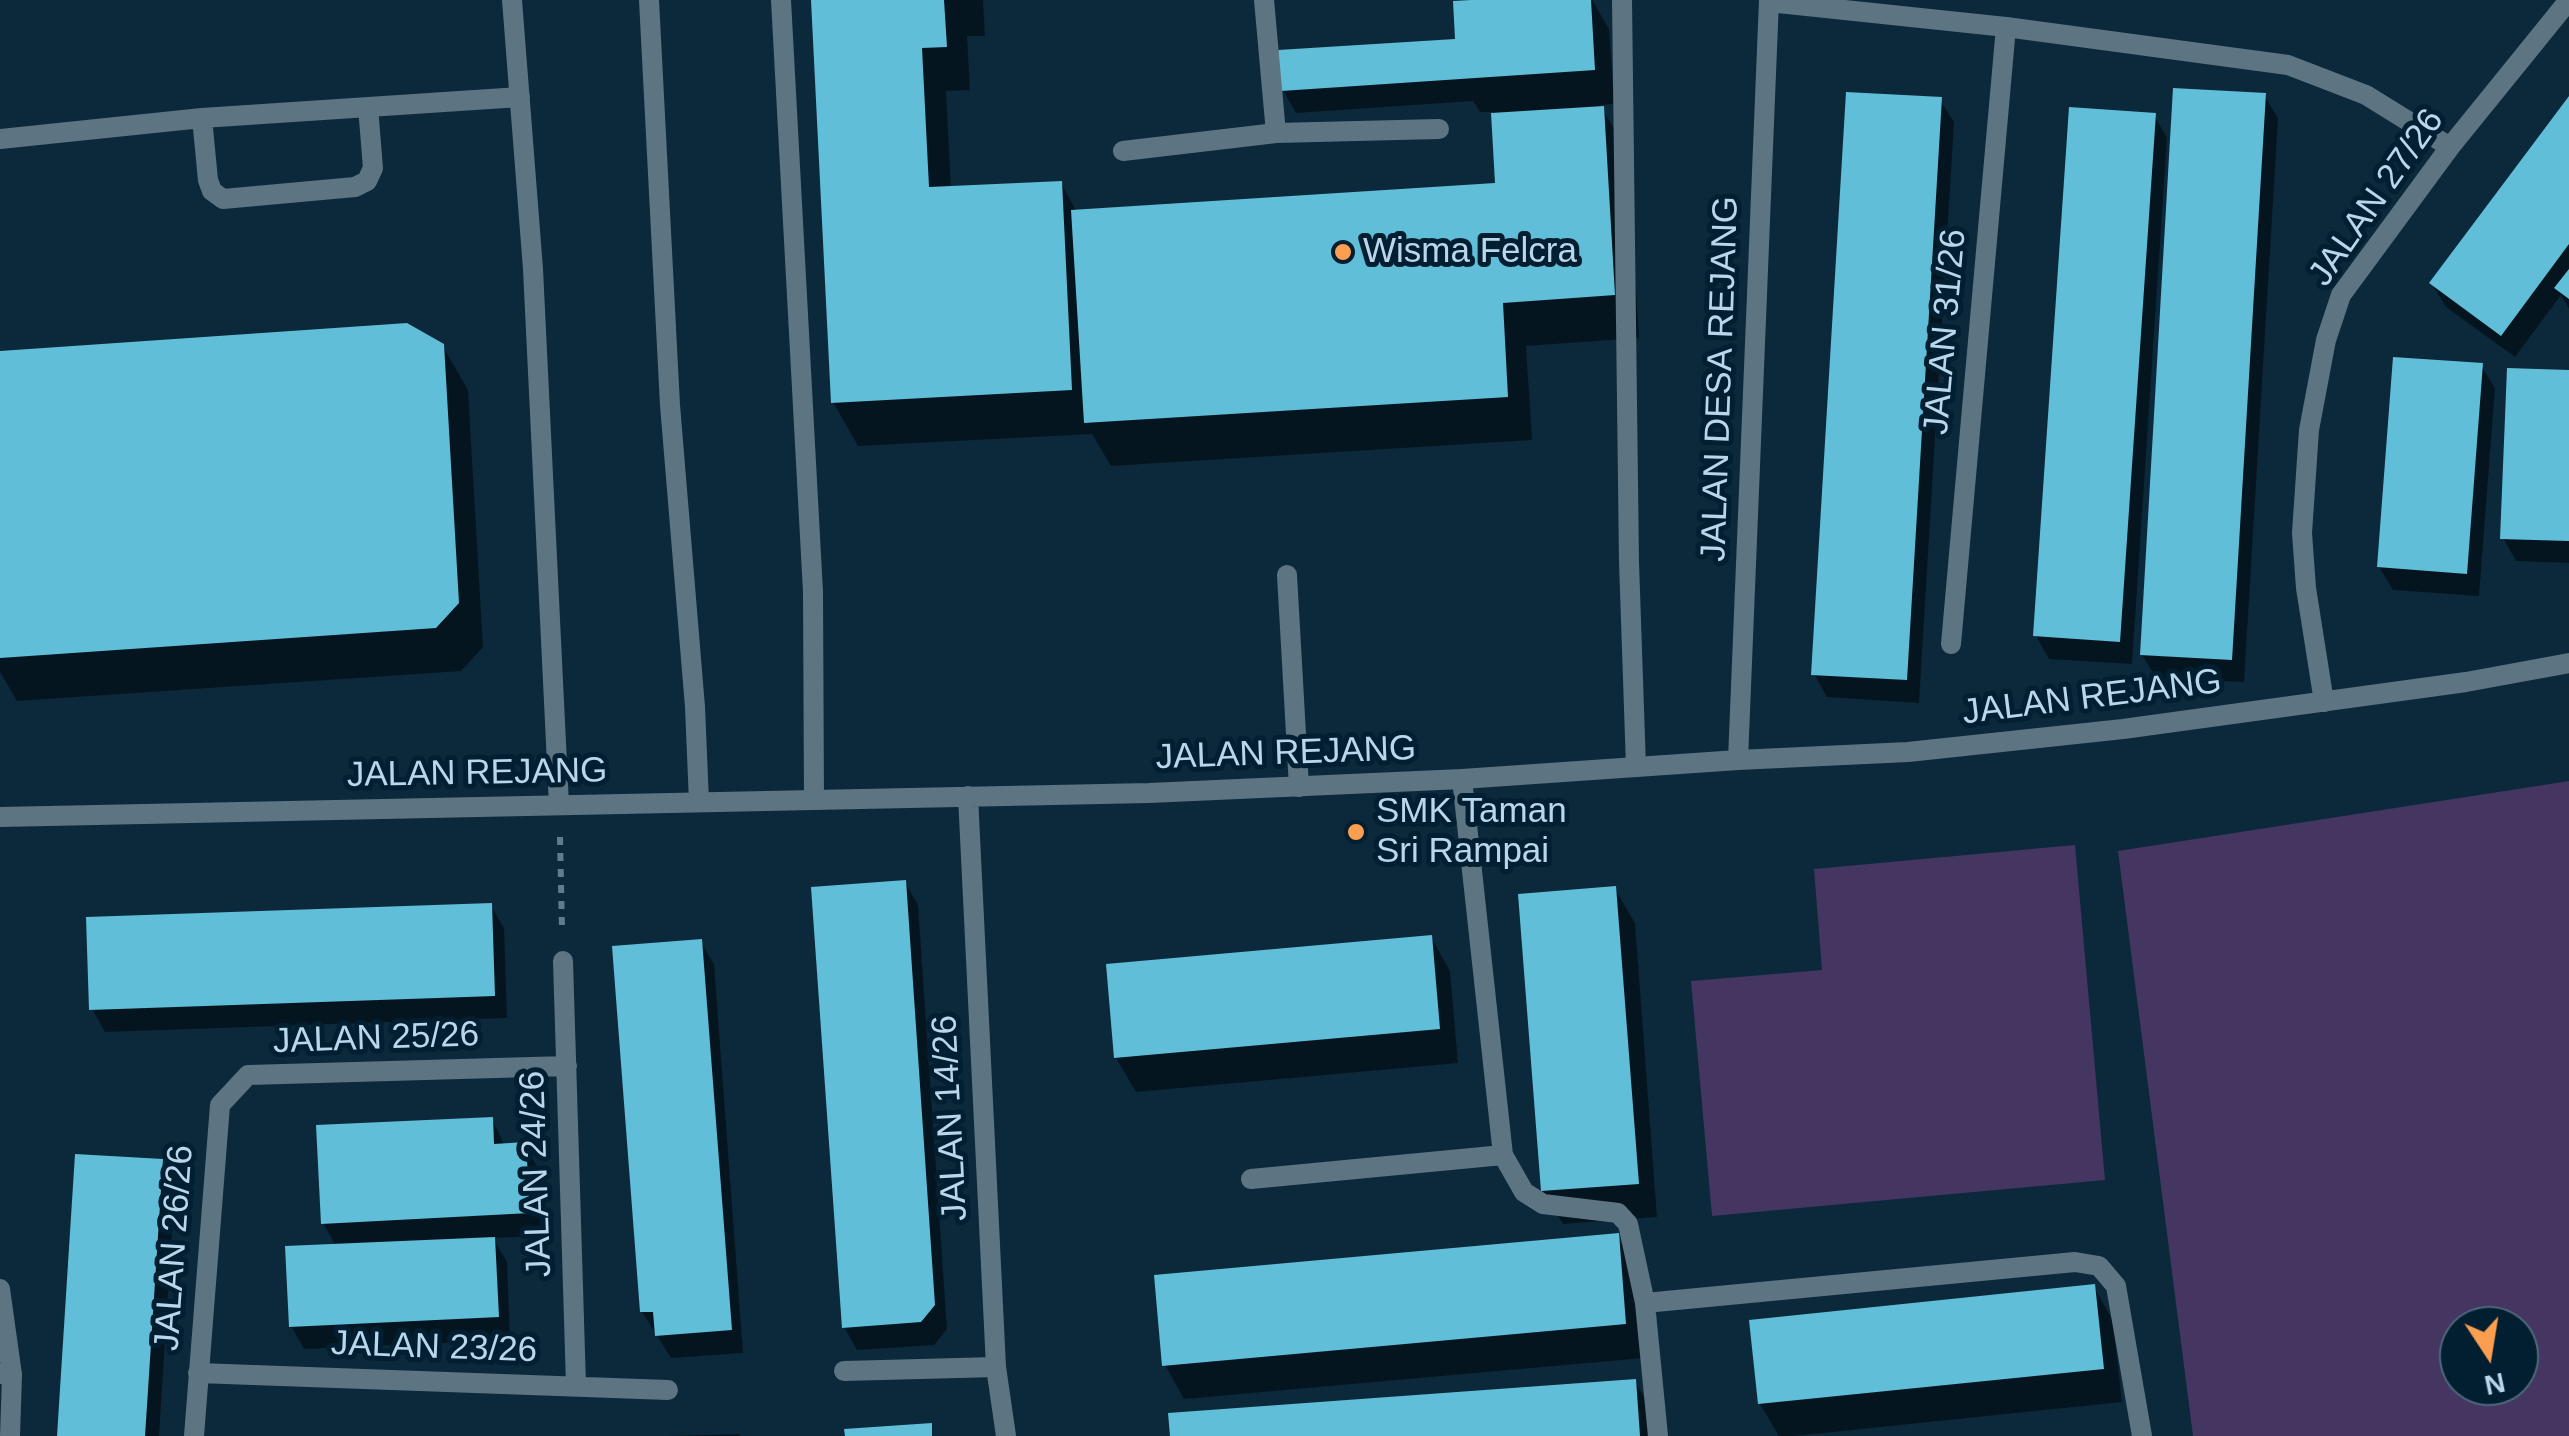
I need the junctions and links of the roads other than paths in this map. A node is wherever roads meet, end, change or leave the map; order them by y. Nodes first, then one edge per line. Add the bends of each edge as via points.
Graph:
1 (512, 0) edge
2 (649, 0) edge
3 (781, 0) edge
4 (1264, 0) edge
5 (1622, 0) edge
6 (2569, 0) edge
7 (1769, 1) edge
8 (2006, 27) junction
9 (520, 97) junction
10 (368, 107) junction
11 (202, 118) junction
12 (1439, 129) dead end
13 (1276, 133) junction
14 (0, 139) edge
15 (2450, 147) junction
16 (1124, 151) dead end
17 (1286, 574) dead end
18 (1951, 644) dead end
19 (2569, 664) edge
20 (2324, 702) junction
21 (1738, 760) junction
22 (1636, 768) junction
23 (1462, 779) junction
24 (1299, 787) junction
25 (968, 796) junction
26 (814, 800) junction
27 (699, 802) junction
28 (559, 805) junction
29 (0, 817) edge
30 (563, 960) road end
31 (566, 1066) junction
32 (248, 1075) joint
33 (1503, 1155) junction
34 (1251, 1180) dead end
35 (0, 1289) edge
36 (1644, 1303) junction
37 (996, 1367) junction
38 (844, 1371) dead end
39 (198, 1373) junction
40 (6, 1375) edge
41 (576, 1385) junction
42 (668, 1390) dead end
43 (10, 1436) edge
44 (194, 1436) edge
45 (1006, 1436) edge
46 (1658, 1436) edge
47 (2142, 1436) edge

1 - 9 street
2 - 27 street
3 - 26 street via 813,592
4 - 13 street
5 - 22 street
6 - 15 street, JALAN 27/26
7 - 8 street
7 - 21 street, JALAN DESA REJANG
8 - 15 street via 2288,64 2366,95
8 - 18 street, JALAN 31/26
9 - 10 street
9 - 28 street
10 - 11 street
10 - 11 street via 374,168 367,180 355,187 224,198 208,180
11 - 14 street
12 - 13 street
13 - 16 street
15 - 20 street, JALAN 27/26 via 2340,295 2326,340 2309,430 2302,532
17 - 24 street
19 - 20 street, JALAN REJANG
20 - 21 street, JALAN REJANG via 1908,752
21 - 22 street, JALAN REJANG
22 - 23 street, JALAN REJANG
23 - 24 street, JALAN REJANG
23 - 33 street
24 - 25 street, JALAN REJANG
25 - 26 street, JALAN REJANG
25 - 37 street, JALAN 14/26
26 - 27 street, JALAN REJANG
27 - 28 street, JALAN REJANG
28 - 29 street, JALAN REJANG
30 - 31 street, JALAN 24/26
31 - 32 street, JALAN 25/26
31 - 41 street, JALAN 24/26
32 - 39 street, JALAN 26/26 via 220,1105
33 - 34 street
33 - 36 street via 1524,1192 1543,1204 1618,1213 1628,1224
35 - 40 street
36 - 46 street
36 - 47 street via 2075,1262 2099,1266 2116,1286
37 - 38 street
37 - 45 street, JALAN 14/26
39 - 41 street, JALAN 23/26
39 - 44 street, JALAN 26/26
40 - 43 street
41 - 42 street, JALAN 23/26

